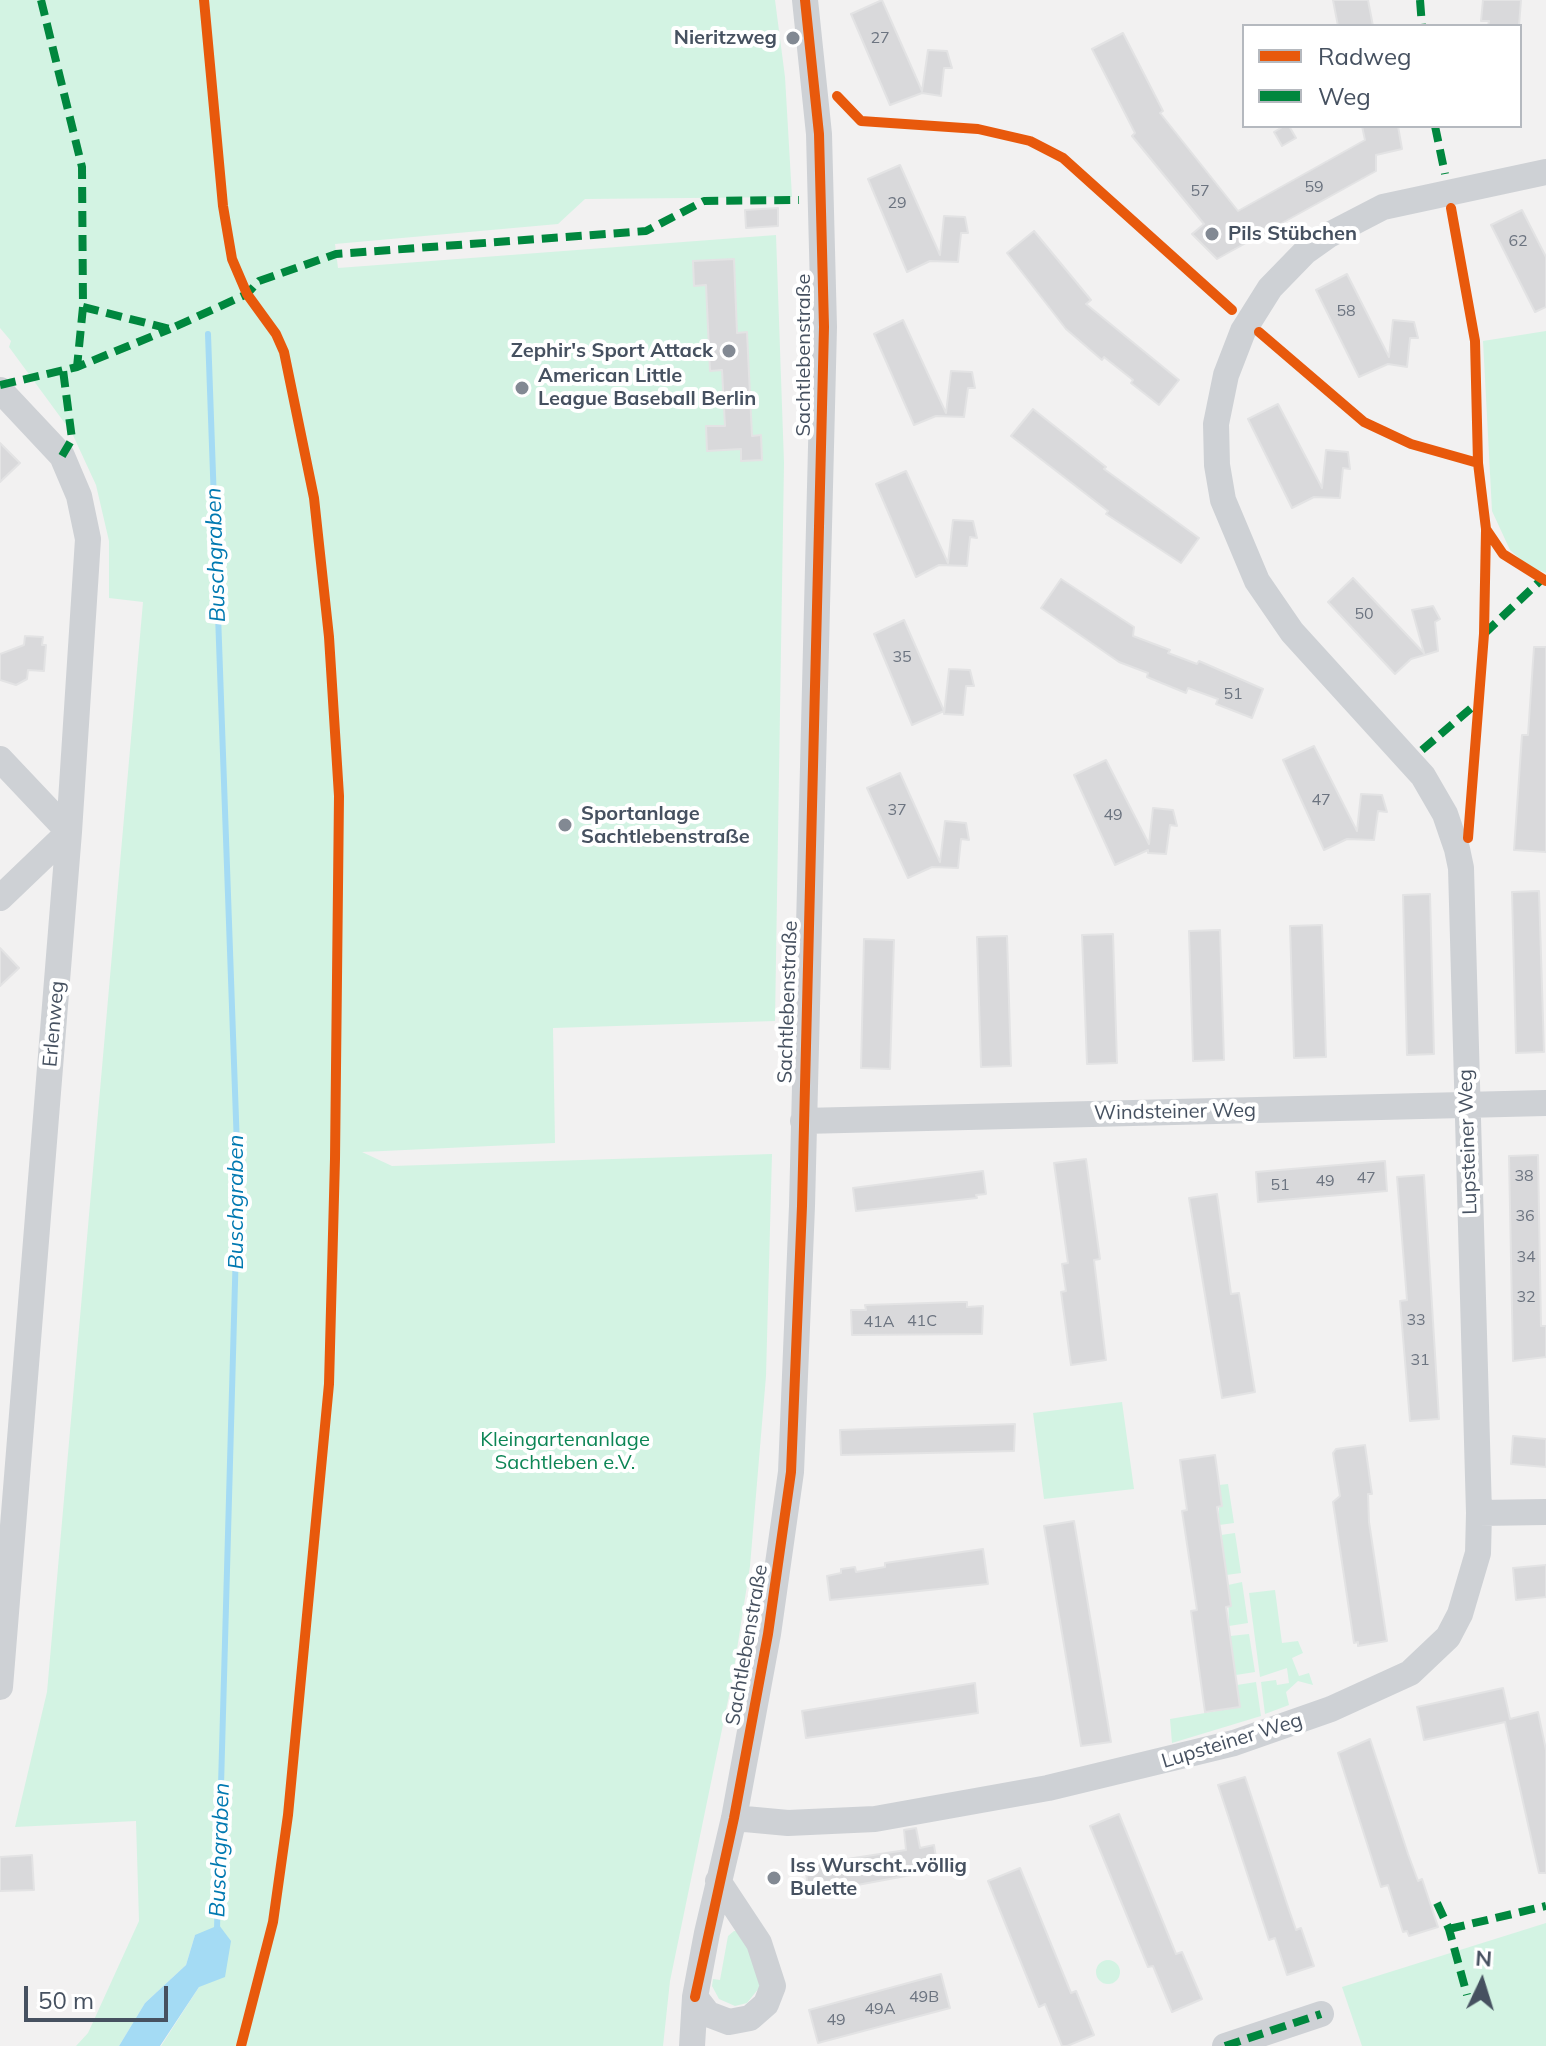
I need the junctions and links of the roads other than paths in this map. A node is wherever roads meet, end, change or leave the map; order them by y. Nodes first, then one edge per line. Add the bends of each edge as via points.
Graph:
1 (805, 0) edge
2 (1546, 172) edge
3 (0, 390) edge
4 (0, 759) edge
5 (69, 832) junction
6 (0, 898) edge
7 (1546, 1103) edge
8 (1467, 1105) junction
9 (803, 1121) junction
10 (9, 1463) edge
11 (1546, 1512) edge
12 (1479, 1513) junction
13 (0, 1687) edge
14 (734, 1818) junction
15 (718, 1881) junction
16 (695, 1997) junction
17 (1321, 2014) dead end
18 (692, 2046) edge
19 (1225, 2046) edge

1 - 9 street, Sachtlebenstraße via 819,134 824,327
2 - 8 street, Lupsteiner Weg via 1383,207 1305,252 1270,288 1243,331 1226,375 1216,424 1223,500 1257,581 1292,632 1423,776 1452,831 1461,868
3 - 5 street, Erlenweg via 62,456 79,496 88,539
4 - 5 street
5 - 6 street
5 - 10 street, Erlenweg
7 - 8 street, Windsteiner Weg
8 - 9 street, Windsteiner Weg
8 - 12 street, Lupsteiner Weg
9 - 14 street, Sachtlebenstraße via 791,1472 771,1619
10 - 13 street, Erlenweg
11 - 12 street
12 - 14 street, Lupsteiner Weg via 1470,1587 1448,1637 1410,1673 1331,1709 1234,1743 1033,1791 875,1819 788,1823
14 - 15 street, Sachtlebenstraße
15 - 16 street, Sachtlebenstraße
15 - 16 street via 759,1943 773,1986 766,2004 750,2018 729,2022 708,2014
16 - 18 street, Sachtlebenstraße
17 - 19 street

